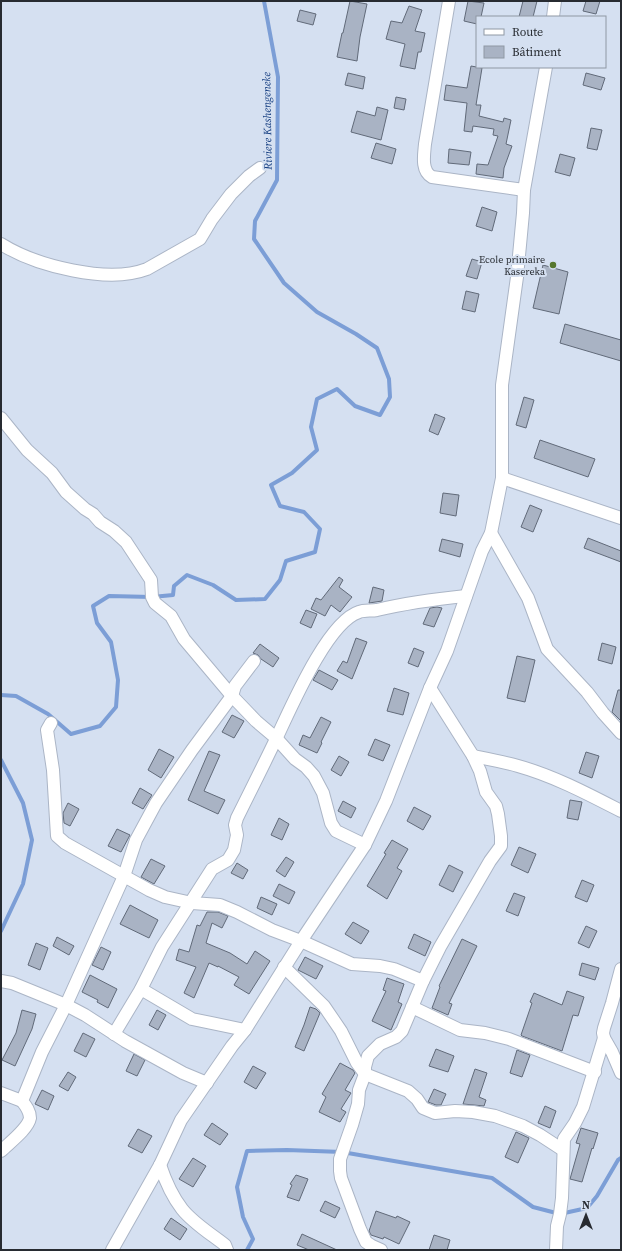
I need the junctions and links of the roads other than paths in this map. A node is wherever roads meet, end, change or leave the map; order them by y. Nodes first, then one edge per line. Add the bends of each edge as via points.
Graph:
1 (449, 1) edge
2 (555, 1) edge
3 (553, 16) edge
4 (546, 68) edge
5 (260, 168) dead end
6 (524, 190) junction
7 (1, 244) edge
8 (1, 418) edge
9 (502, 478) junction
10 (621, 518) edge
11 (491, 533) junction
12 (466, 596) junction
13 (254, 661) dead end
14 (430, 688) junction
15 (232, 696) junction
16 (51, 722) dead end
17 (621, 733) edge
18 (276, 738) junction
19 (473, 756) junction
20 (621, 811) edge
21 (365, 845) junction
22 (124, 876) junction
23 (192, 903) junction
24 (301, 941) junction
25 (284, 967) junction
26 (621, 969) edge
27 (1, 981) edge
28 (424, 981) junction
29 (141, 989) junction
30 (66, 1005) junction
31 (412, 1007) junction
32 (245, 1030) junction
33 (114, 1034) junction
34 (604, 1038) junction
35 (595, 1072) junction
36 (621, 1073) edge
37 (365, 1074) junction
38 (207, 1083) junction
39 (1, 1093) edge
40 (22, 1100) junction
41 (563, 1150) junction
42 (1, 1151) edge
43 (160, 1164) junction
44 (364, 1246) edge
45 (112, 1250) edge
46 (227, 1250) edge
47 (382, 1250) edge
48 (556, 1250) edge

1 - 6 street via 425,144 425,167 428,175
2 - 3 street
4 - 6 street
5 - 7 street via 231,194 200,239 138,272 101,275 41,262
6 - 9 street via 517,277 502,385
8 - 15 street via 27,450 52,473 66,492 126,542 151,580 155,603 171,616 184,639
9 - 10 street
9 - 11 street
11 - 12 street
11 - 17 street via 528,598 547,649
12 - 14 street via 447,651
12 - 18 street via 358,612 346,619 330,636 300,688
13 - 15 street via 235,686
14 - 19 street
14 - 21 street via 386,801
15 - 18 street
15 - 22 street via 156,803 136,840
16 - 22 street via 47,730 53,770 57,836
18 - 21 street via 314,776 323,793 330,823 336,831
18 - 23 street via 236,818 234,850 228,860 212,869
19 - 20 street via 542,774
19 - 28 street via 486,792 496,806 501,846 440,947
21 - 24 street
22 - 23 street via 148,890
22 - 30 street
23 - 24 street via 220,905
23 - 29 street via 162,947
24 - 25 street
24 - 28 street via 352,964 394,969
25 - 32 street
25 - 37 street via 324,1006
26 - 34 street via 604,1028
27 - 30 street
28 - 31 street
29 - 32 street via 192,1019
29 - 33 street
30 - 33 street
30 - 40 street via 42,1052
31 - 35 street via 460,1030 485,1033 509,1040
31 - 37 street via 402,1031 396,1037 380,1044 368,1056
32 - 38 street
33 - 38 street via 183,1073
34 - 35 street
34 - 36 street
35 - 41 street via 583,1107 564,1139
37 - 41 street via 408,1091 423,1108 435,1113 455,1111 495,1116 523,1126
37 - 44 street via 342,1152 340,1171
38 - 43 street via 181,1120
39 - 40 street
40 - 42 street via 30,1118 25,1128
41 - 48 street via 562,1198
43 - 45 street
43 - 46 street via 174,1198 183,1210 225,1245
44 - 47 street

